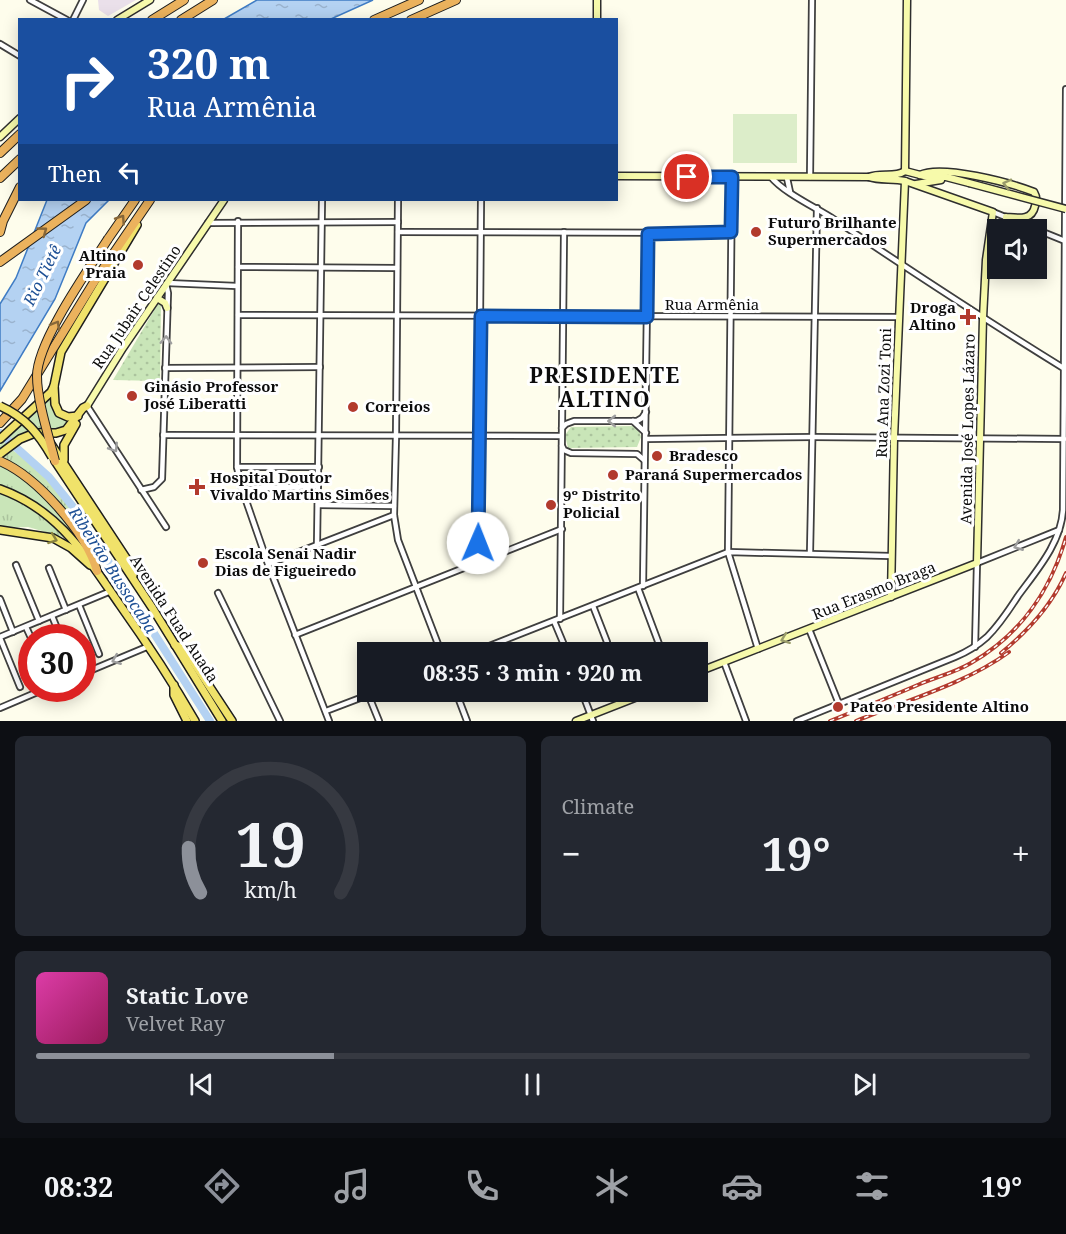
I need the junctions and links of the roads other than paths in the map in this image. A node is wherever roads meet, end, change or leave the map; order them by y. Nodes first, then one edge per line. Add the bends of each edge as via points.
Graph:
1 (30, 0) edge
2 (83, 0) edge
3 (150, 0) edge
4 (184, 0) edge
5 (213, 0) edge
6 (419, 0) edge
7 (456, 0) edge
8 (597, 0) edge
9 (812, 0) edge
10 (907, 0) edge
11 (63, 18) edge
12 (74, 18) edge
13 (120, 18) edge
14 (155, 18) edge
15 (184, 18) edge
16 (378, 18) edge
17 (416, 18) edge
18 (597, 18) edge
19 (0, 44) edge
20 (18, 55) edge
21 (1066, 89) edge
22 (18, 120) edge
23 (18, 136) edge
24 (0, 137) edge
25 (0, 153) edge
26 (18, 161) edge
27 (905, 171) junction
28 (918, 175) junction
29 (618, 176) edge
30 (732, 177) junction
31 (771, 177) junction
32 (810, 177) junction
33 (869, 177) junction
34 (0, 178) edge
35 (787, 178) junction
36 (950, 179) junction
37 (909, 183) junction
38 (18, 192) edge
39 (790, 192) junction
40 (85, 201) edge
41 (134, 201) edge
42 (149, 201) edge
43 (218, 201) edge
44 (223, 201) edge
45 (322, 201) edge
46 (398, 201) edge
47 (482, 201) edge
48 (817, 208) junction
49 (1066, 208) edge
50 (993, 212) junction
51 (141, 214) junction
52 (1006, 217) junction
53 (238, 221) junction
54 (323, 222) junction
55 (398, 222) junction
56 (208, 223) junction
57 (0, 232) edge
58 (398, 232) junction
59 (482, 232) junction
60 (564, 232) junction
61 (731, 232) junction
62 (648, 234) junction
63 (1065, 241) edge
64 (0, 262) edge
65 (901, 265) junction
66 (238, 267) junction
67 (322, 268) junction
68 (397, 268) junction
69 (166, 284) junction
70 (237, 286) junction
71 (157, 298) junction
72 (167, 308) junction
73 (238, 315) junction
74 (396, 315) junction
75 (321, 316) junction
76 (481, 316) junction
77 (564, 316) junction
78 (647, 317) junction
79 (730, 317) junction
80 (899, 317) junction
81 (814, 318) junction
82 (983, 318) junction
83 (320, 367) junction
84 (165, 368) junction
85 (237, 368) junction
86 (1065, 369) edge
87 (54, 386) junction
88 (0, 406) edge
89 (87, 406) junction
90 (561, 411) junction
91 (646, 412) junction
92 (78, 416) junction
93 (574, 421) junction
94 (633, 421) junction
95 (0, 423) edge
96 (561, 429) junction
97 (43, 432) junction
98 (163, 435) junction
99 (480, 435) junction
100 (237, 436) junction
101 (319, 436) junction
102 (396, 436) junction
103 (561, 436) junction
104 (813, 437) junction
105 (729, 438) junction
106 (894, 438) junction
107 (981, 438) junction
108 (0, 439) edge
109 (646, 439) junction
110 (1064, 439) junction
111 (561, 444) junction
112 (571, 453) junction
113 (633, 453) junction
114 (0, 454) edge
115 (561, 458) junction
116 (0, 461) edge
117 (59, 462) junction
118 (645, 462) junction
119 (237, 467) junction
120 (319, 467) junction
121 (318, 486) junction
122 (0, 489) edge
123 (242, 489) junction
124 (141, 490) junction
125 (318, 505) junction
126 (394, 506) junction
127 (394, 515) junction
128 (0, 524) edge
129 (166, 527) dead end
130 (562, 529) junction
131 (0, 530) edge
132 (1059, 530) junction
133 (14, 531) junction
134 (317, 545) junction
135 (728, 552) junction
136 (810, 553) junction
137 (891, 556) junction
138 (478, 563) junction
139 (976, 563) junction
140 (268, 564) junction
141 (16, 565) dead end
142 (49, 568) dead end
143 (97, 571) junction
144 (134, 580) junction
145 (414, 586) junction
146 (641, 587) junction
147 (111, 591) junction
148 (218, 593) dead end
149 (891, 597) junction
150 (0, 599) edge
151 (79, 606) junction
152 (593, 606) junction
153 (66, 610) junction
154 (52, 616) junction
155 (560, 619) junction
156 (39, 621) junction
157 (554, 621) junction
158 (32, 624) edge
159 (55, 624) edge
160 (809, 629) junction
161 (18, 630) edge
162 (13, 632) junction
163 (295, 634) junction
164 (0, 638) edge
165 (437, 642) edge
166 (500, 642) edge
167 (563, 642) edge
168 (608, 642) dead end
169 (659, 642) edge
170 (175, 645) junction
171 (149, 646) junction
172 (975, 647) junction
173 (758, 649) junction
174 (99, 654) dead end
175 (724, 662) junction
176 (96, 668) edge
177 (708, 668) edge
178 (18, 682) edge
179 (357, 698) edge
180 (18, 700) edge
181 (371, 702) edge
182 (460, 702) edge
183 (586, 702) edge
184 (628, 702) edge
185 (839, 704) junction
186 (0, 708) edge
187 (326, 711) junction
188 (592, 718) edge
189 (192, 721) edge
190 (222, 721) edge
191 (232, 721) edge
192 (280, 721) edge
193 (329, 721) edge
194 (379, 721) edge
195 (467, 721) edge
196 (576, 721) edge
197 (746, 721) edge
198 (796, 721) edge

1 - 11 street
2 - 12 street
3 - 13 street
4 - 14 highway
5 - 15 highway
6 - 16 highway
7 - 17 highway
8 - 18 street
9 - 32 street
10 - 27 street
19 - 20 street
21 - 63 street
22 - 24 street
23 - 25 highway
26 - 34 highway
27 - 28 street
27 - 33 street
28 - 36 street
28 - 37 street via 907,178
52 -> 28 street via 1024,218 1032,214 1037,203 1034,192 958,173
29 - 30 street
30 - 31 street
30 - 61 street
31 - 35 street
31 - 39 street
32 - 33 street
32 - 35 street
33 - 37 street
35 - 39 street
36 - 37 street
36 - 49 street, bridge
37 - 50 street
37 - 65 street, Rua Ana Zozi Toni via 905,189
38 - 57 highway
39 - 48 street
64 -> 40 highway
117 -> 41 highway, bridge via 38,385 40,356 108,238
42 - 51 highway
43 - 56 street, Rua Jubair Celestino
44 - 56 street, Rua Jubair Celestino
45 - 54 street
46 - 55 street
47 - 59 street
48 - 65 street
48 - 81 street
50 - 52 street
50 - 82 street, Avenida José Lopes Lázaro
51 - 87 main road via 61,352
51 - 95 highway, bridge via 22,399
52 - 63 street
53 - 54 street
53 - 56 street
53 - 66 street
54 - 55 street
54 - 67 street
55 - 58 street
56 - 69 street, Rua Jubair Celestino
58 - 59 street
58 - 68 street
59 - 60 street
59 - 76 street
60 - 62 street
60 - 77 street
61 - 62 street
61 - 79 street
62 - 78 street
63 - 86 street
65 - 80 street, Rua Ana Zozi Toni
65 - 82 street
66 - 67 street
66 - 70 street
67 - 68 street
67 - 75 street
68 - 74 street
69 - 70 street
69 - 71 street, Rua Jubair Celestino
69 - 72 street
70 - 73 street
71 - 72 street
71 - 89 street, Rua Jubair Celestino
84 -> 72 street
73 - 75 street, Rua Armênia
73 - 85 street
74 - 75 street, Rua Armênia
74 - 76 street, Rua Armênia
74 - 102 street
75 - 83 street
76 - 77 street, Rua Armênia
76 - 99 street
77 - 78 street, Rua Armênia
77 - 90 street
78 - 79 street, Rua Armênia
78 - 91 street
79 - 81 street, Rua Armênia
79 - 105 street
80 - 81 street, Rua Armênia
80 - 106 street, Rua Ana Zozi Toni
81 - 104 street
82 - 86 street
82 - 107 street, Avenida José Lopes Lázaro
83 - 85 street
83 - 101 street
84 - 85 street
84 - 98 street
85 - 100 street
86 - 110 street
87 - 92 main road via 59,413
87 - 108 main road
88 - 117 main road, bridge via 33,429
89 - 92 main road
89 - 117 main road via 64,445
89 -> 124 street
90 - 93 street
90 - 96 street
91 - 94 street
91 - 109 street
92 - 97 main road via 61,432
94 -> 93 street
93 - 96 street
94 - 109 street
96 - 103 street
97 - 114 main road via 20,439
97 - 117 main road
98 - 100 street
98 - 124 street via 162,478 154,487
99 - 102 street
99 - 103 street
99 - 138 street
100 - 101 street
100 - 119 street
101 - 102 street
101 - 120 street
102 - 126 street
103 - 111 street
104 - 105 street
104 - 106 street
104 - 136 street
105 - 109 street
105 - 135 street
106 - 107 street
106 - 137 street, Rua Ana Zozi Toni
107 - 110 street
107 - 139 street, Avenida José Lopes Lázaro
109 - 113 street
109 - 118 street
110 - 132 street
111 - 112 street
111 - 115 street
112 - 113 street
112 - 115 street
113 - 118 street
115 - 130 street
116 - 143 highway via 42,489 93,556
117 - 144 main road, Avenida Fuad Auada
117 - 144 main road via 128,561
118 - 146 street
119 - 120 street
119 - 123 street
120 - 121 street
121 - 123 street
121 - 125 street
122 - 143 main road via 36,507 69,534
123 - 140 street
124 - 129 street
125 - 126 street
125 - 134 street
126 - 127 street
127 - 134 street
127 - 145 street
128 - 133 main road
130 - 138 street
130 - 155 street
131 - 133 main road
132 -> 139 street, Rua Erasmo Braga
132 - 172 street via 1047,555 1004,617
133 -> 143 main road via 53,538
134 - 140 street
135 - 136 street
135 - 146 street
135 - 173 street
136 - 137 street
137 - 149 street, Rua Ana Zozi Toni
138 - 145 street
139 - 149 street, Rua Erasmo Braga
139 - 172 street, Avenida José Lopes Lázaro
140 - 163 street
141 - 156 street
142 - 153 street
143 - 147 main road
144 - 170 main road, Avenida Fuad Auada
145 - 163 street
145 - 165 street
146 - 152 street
146 - 169 street
147 - 151 street
147 - 171 main road
148 - 192 street
149 - 160 street, Rua Erasmo Braga
150 - 162 street
151 - 153 street
151 - 174 street
152 - 155 street
152 - 168 street
153 - 154 street
154 - 156 street
154 - 159 street
155 - 157 street
156 - 158 street
157 - 166 street
157 - 167 street
160 -> 173 street, Rua Erasmo Braga
160 - 185 street
161 - 162 street
162 - 164 street
163 - 187 street
164 - 178 street
170 - 190 main road, Avenida Fuad Auada
170 - 191 main road via 188,654
171 -> 176 street
171 - 189 main road
172 - 185 street
173 - 175 street, Rua Erasmo Braga
175 - 177 street, Rua Erasmo Braga
175 - 197 street
179 - 187 street
180 - 186 street
181 - 194 street
182 - 195 street
183 - 188 street
184 - 188 street
185 - 198 street
187 - 193 street
188 - 196 street

